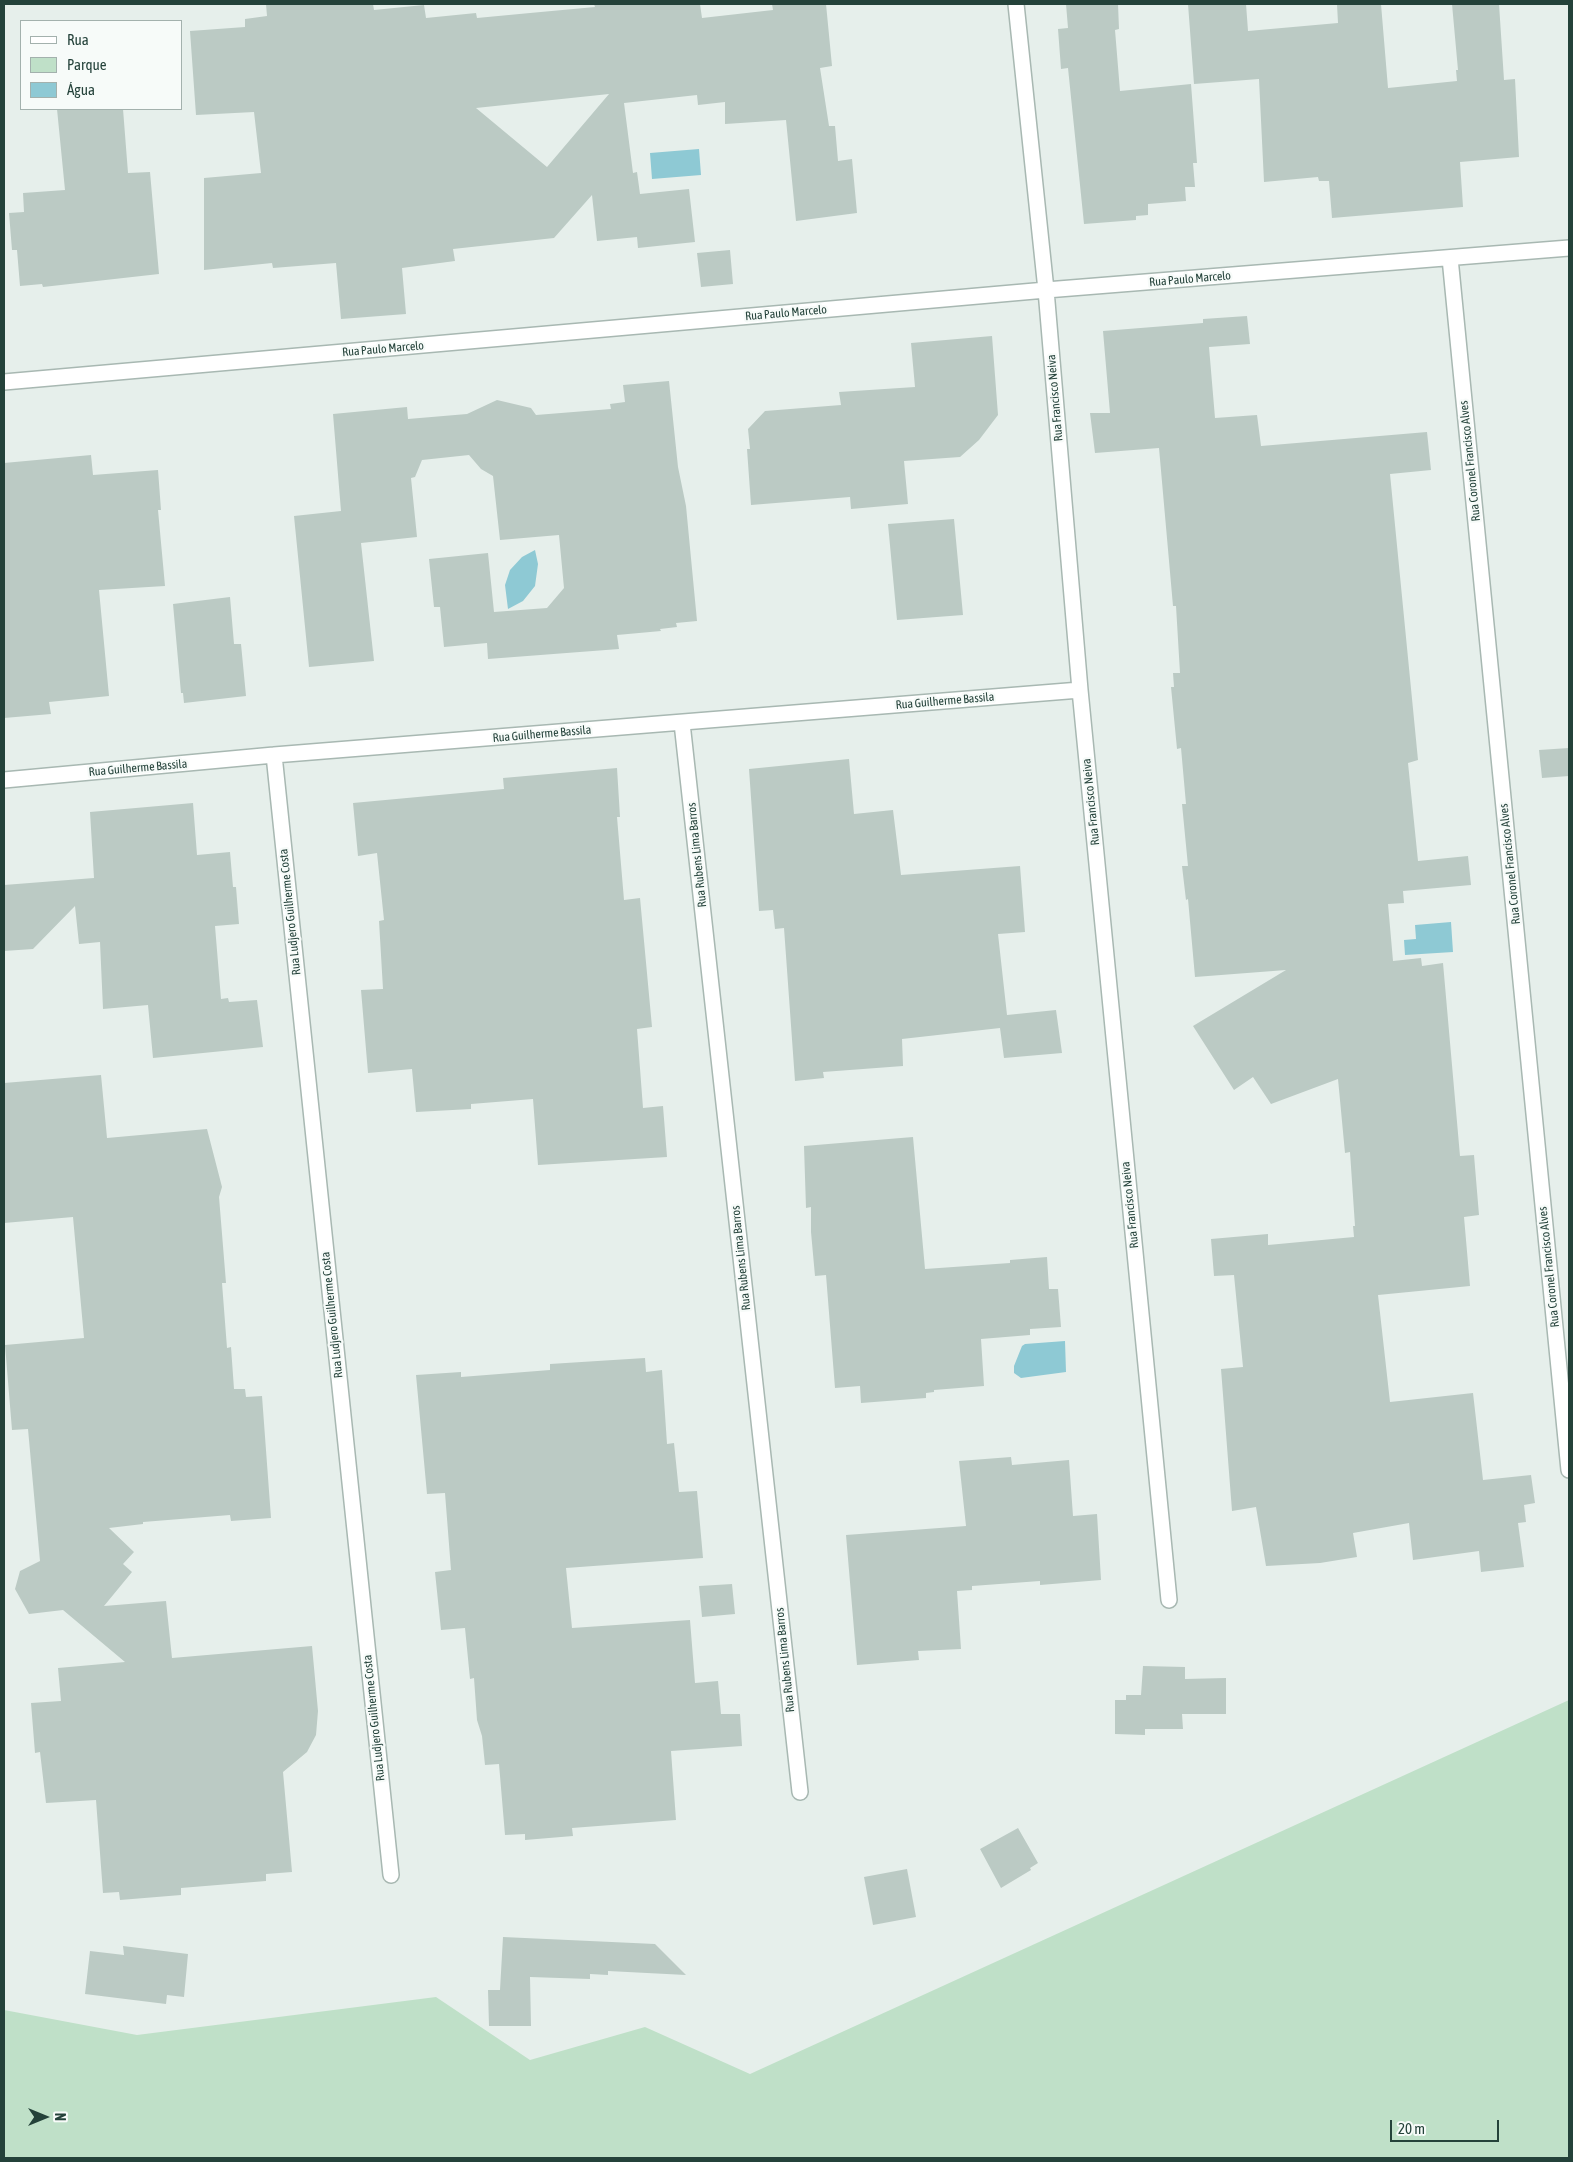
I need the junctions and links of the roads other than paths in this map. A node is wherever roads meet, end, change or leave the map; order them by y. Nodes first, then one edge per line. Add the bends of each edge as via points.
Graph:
1 (1016, 4) edge
2 (1569, 248) edge
3 (1450, 258) junction
4 (1046, 290) junction
5 (4, 382) edge
6 (1080, 690) junction
7 (682, 723) junction
8 (274, 755) junction
9 (4, 780) edge
10 (1569, 1470) edge
11 (1169, 1600) dead end
12 (800, 1792) dead end
13 (391, 1875) dead end

1 - 4 street, Rua Francisco Neiva
2 - 3 street, Rua Paulo Marcelo
3 - 4 street, Rua Paulo Marcelo
3 - 10 street, Rua Coronel Francisco Alves
4 - 5 street, Rua Paulo Marcelo
4 - 6 street, Rua Francisco Neiva
6 - 7 street, Rua Guilherme Bassila
6 - 11 street, Rua Francisco Neiva
7 - 8 street, Rua Guilherme Bassila
7 - 12 street, Rua Rubens Lima Barros
8 - 9 street, Rua Guilherme Bassila
8 - 13 street, Rua Ludjero Guilherme Costa

